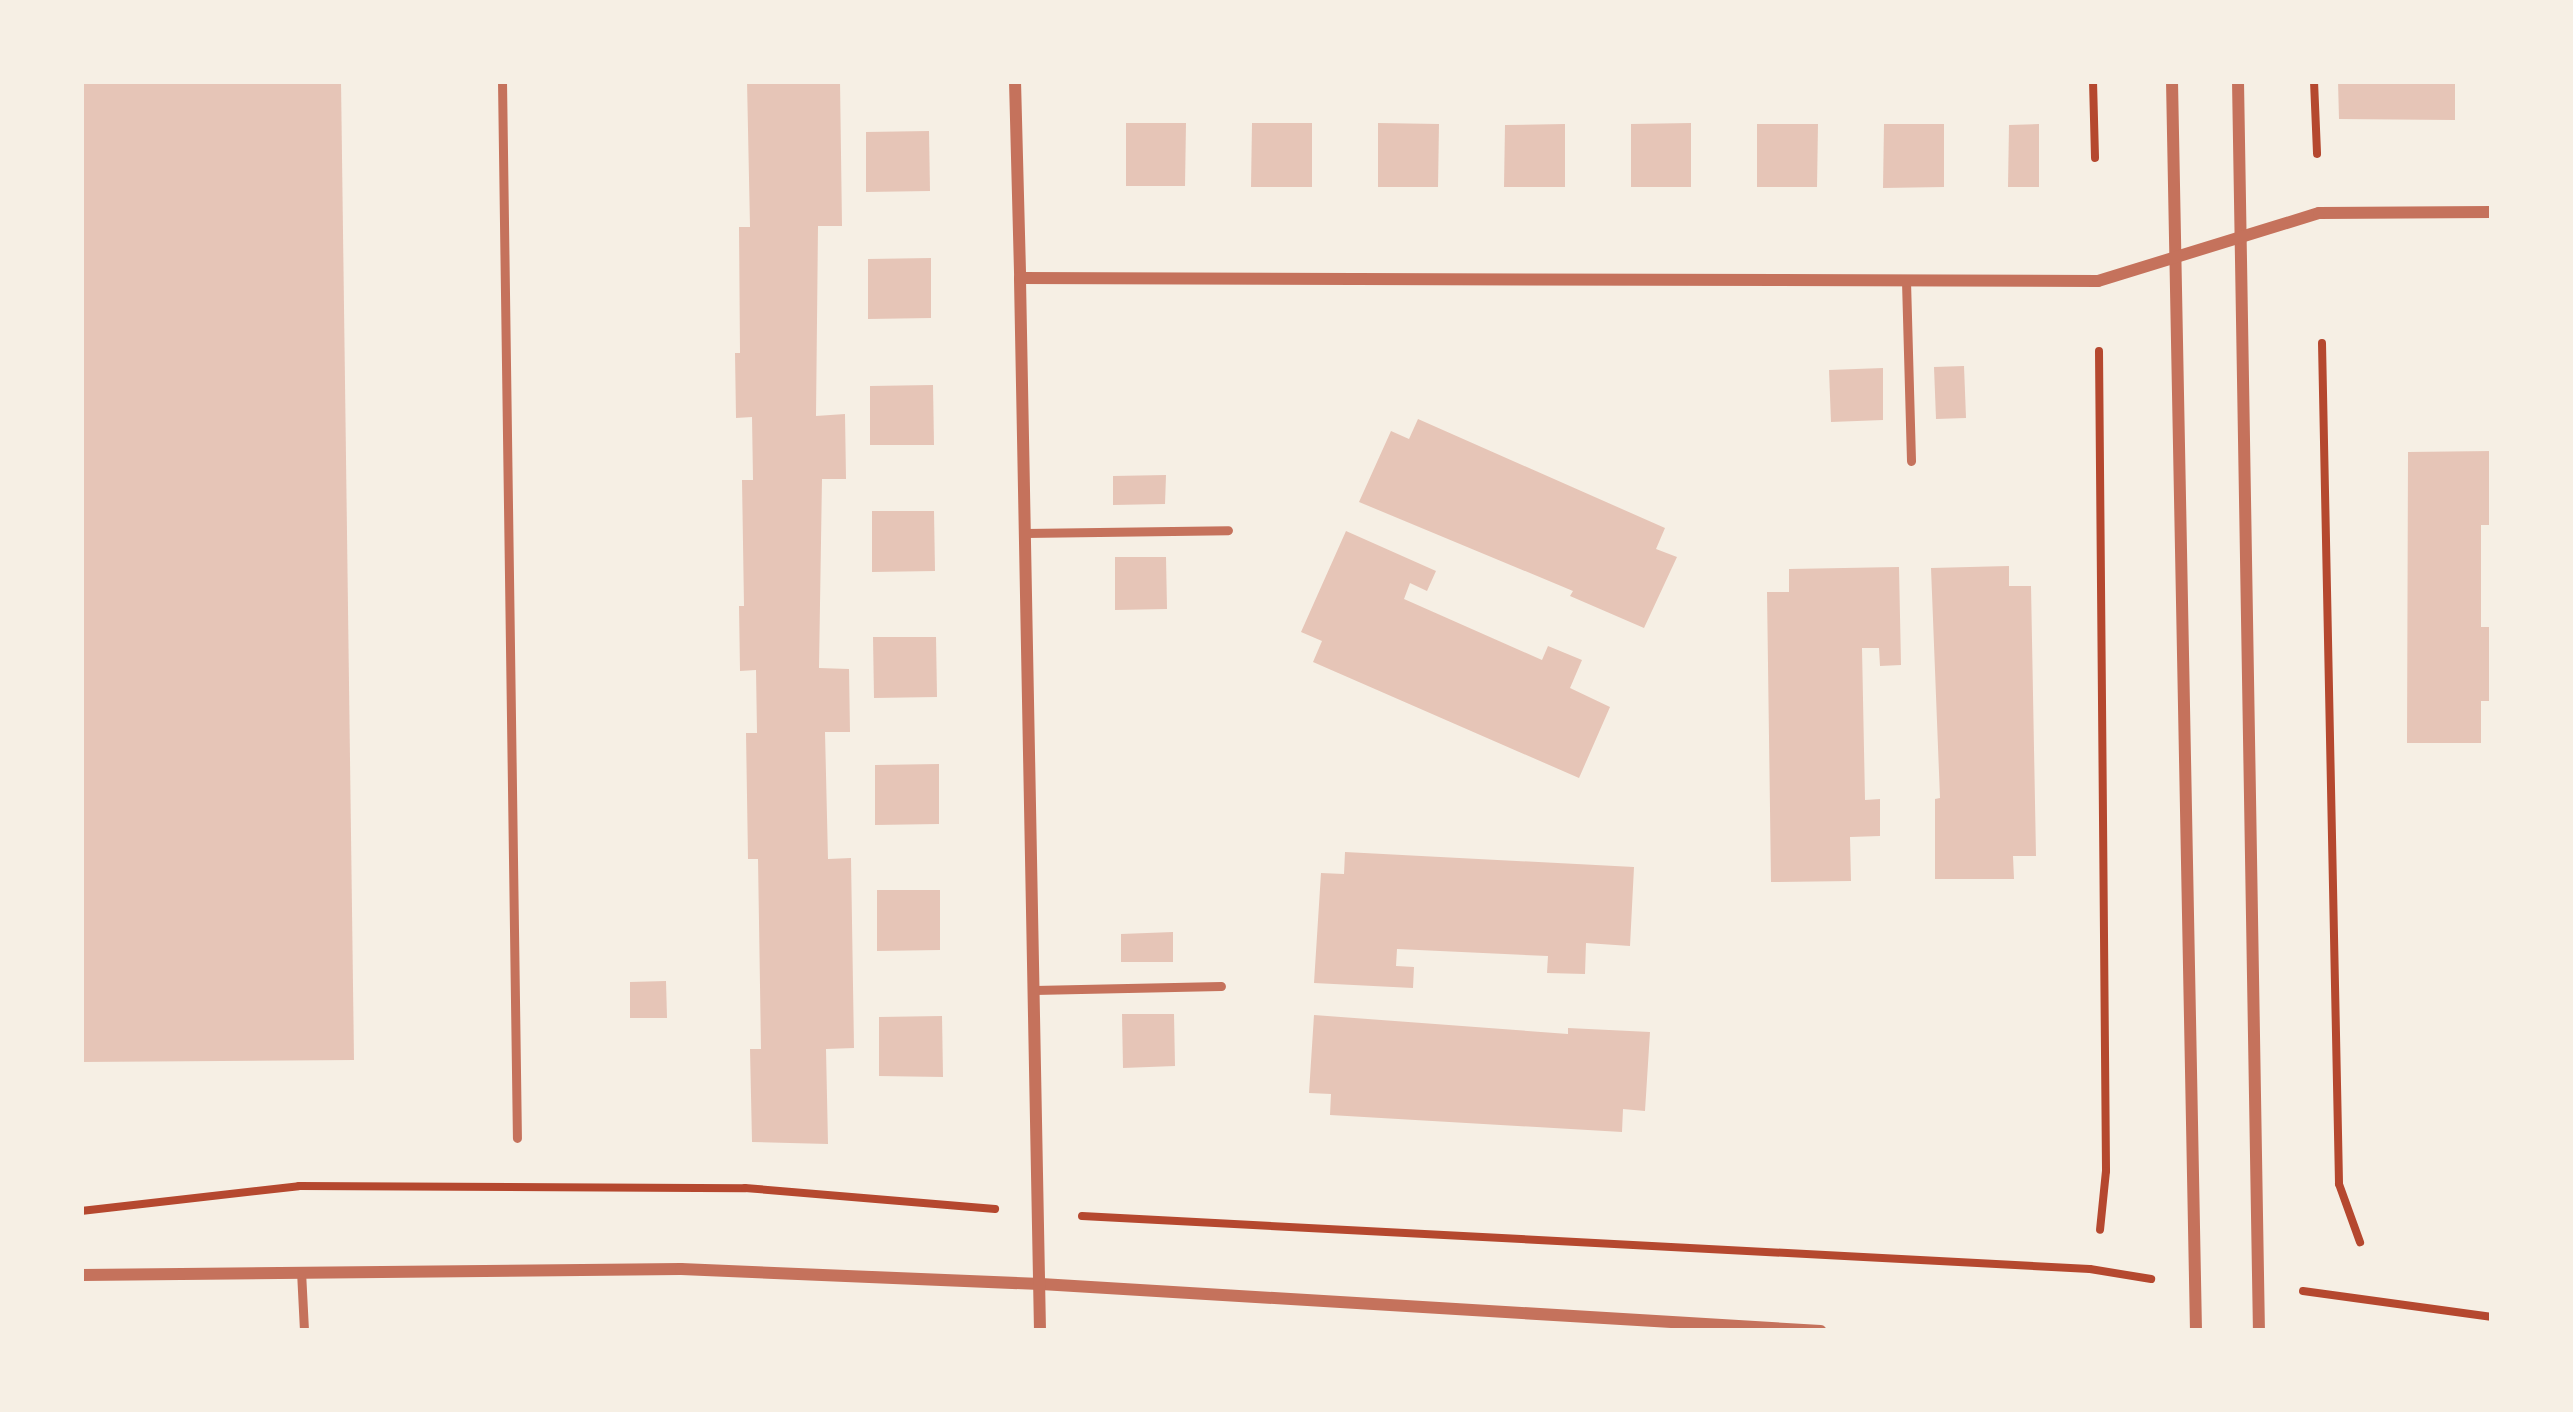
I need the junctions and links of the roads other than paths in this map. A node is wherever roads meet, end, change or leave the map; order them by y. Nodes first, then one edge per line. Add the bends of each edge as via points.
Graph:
1 (502, 81) edge
2 (1015, 81) edge
3 (2172, 81) edge
4 (2238, 81) edge
5 (2492, 212) edge
6 (2243, 237) junction
7 (2176, 257) junction
8 (1020, 278) junction
9 (1906, 281) junction
10 (1911, 461) dead end
11 (1228, 530) dead end
12 (1025, 533) junction
13 (1220, 986) dead end
14 (1034, 990) junction
15 (517, 1138) dead end
16 (301, 1271) junction
17 (81, 1275) edge
18 (1041, 1284) junction
19 (304, 1331) edge
20 (1040, 1331) edge
21 (1821, 1331) edge
22 (2196, 1331) edge
23 (2259, 1331) edge

1 - 15 lane
2 - 8 street
3 - 7 street
4 - 6 street
5 - 6 street via 2319,213
6 - 7 street
6 - 23 street
7 - 9 street via 2098,281
7 - 22 street
8 - 9 street
8 - 12 street
9 - 10 lane
11 - 12 lane
12 - 14 street
13 - 14 lane
14 - 18 street
16 - 17 street
16 - 18 street via 681,1269
16 - 19 lane
18 - 20 street
18 - 21 street

